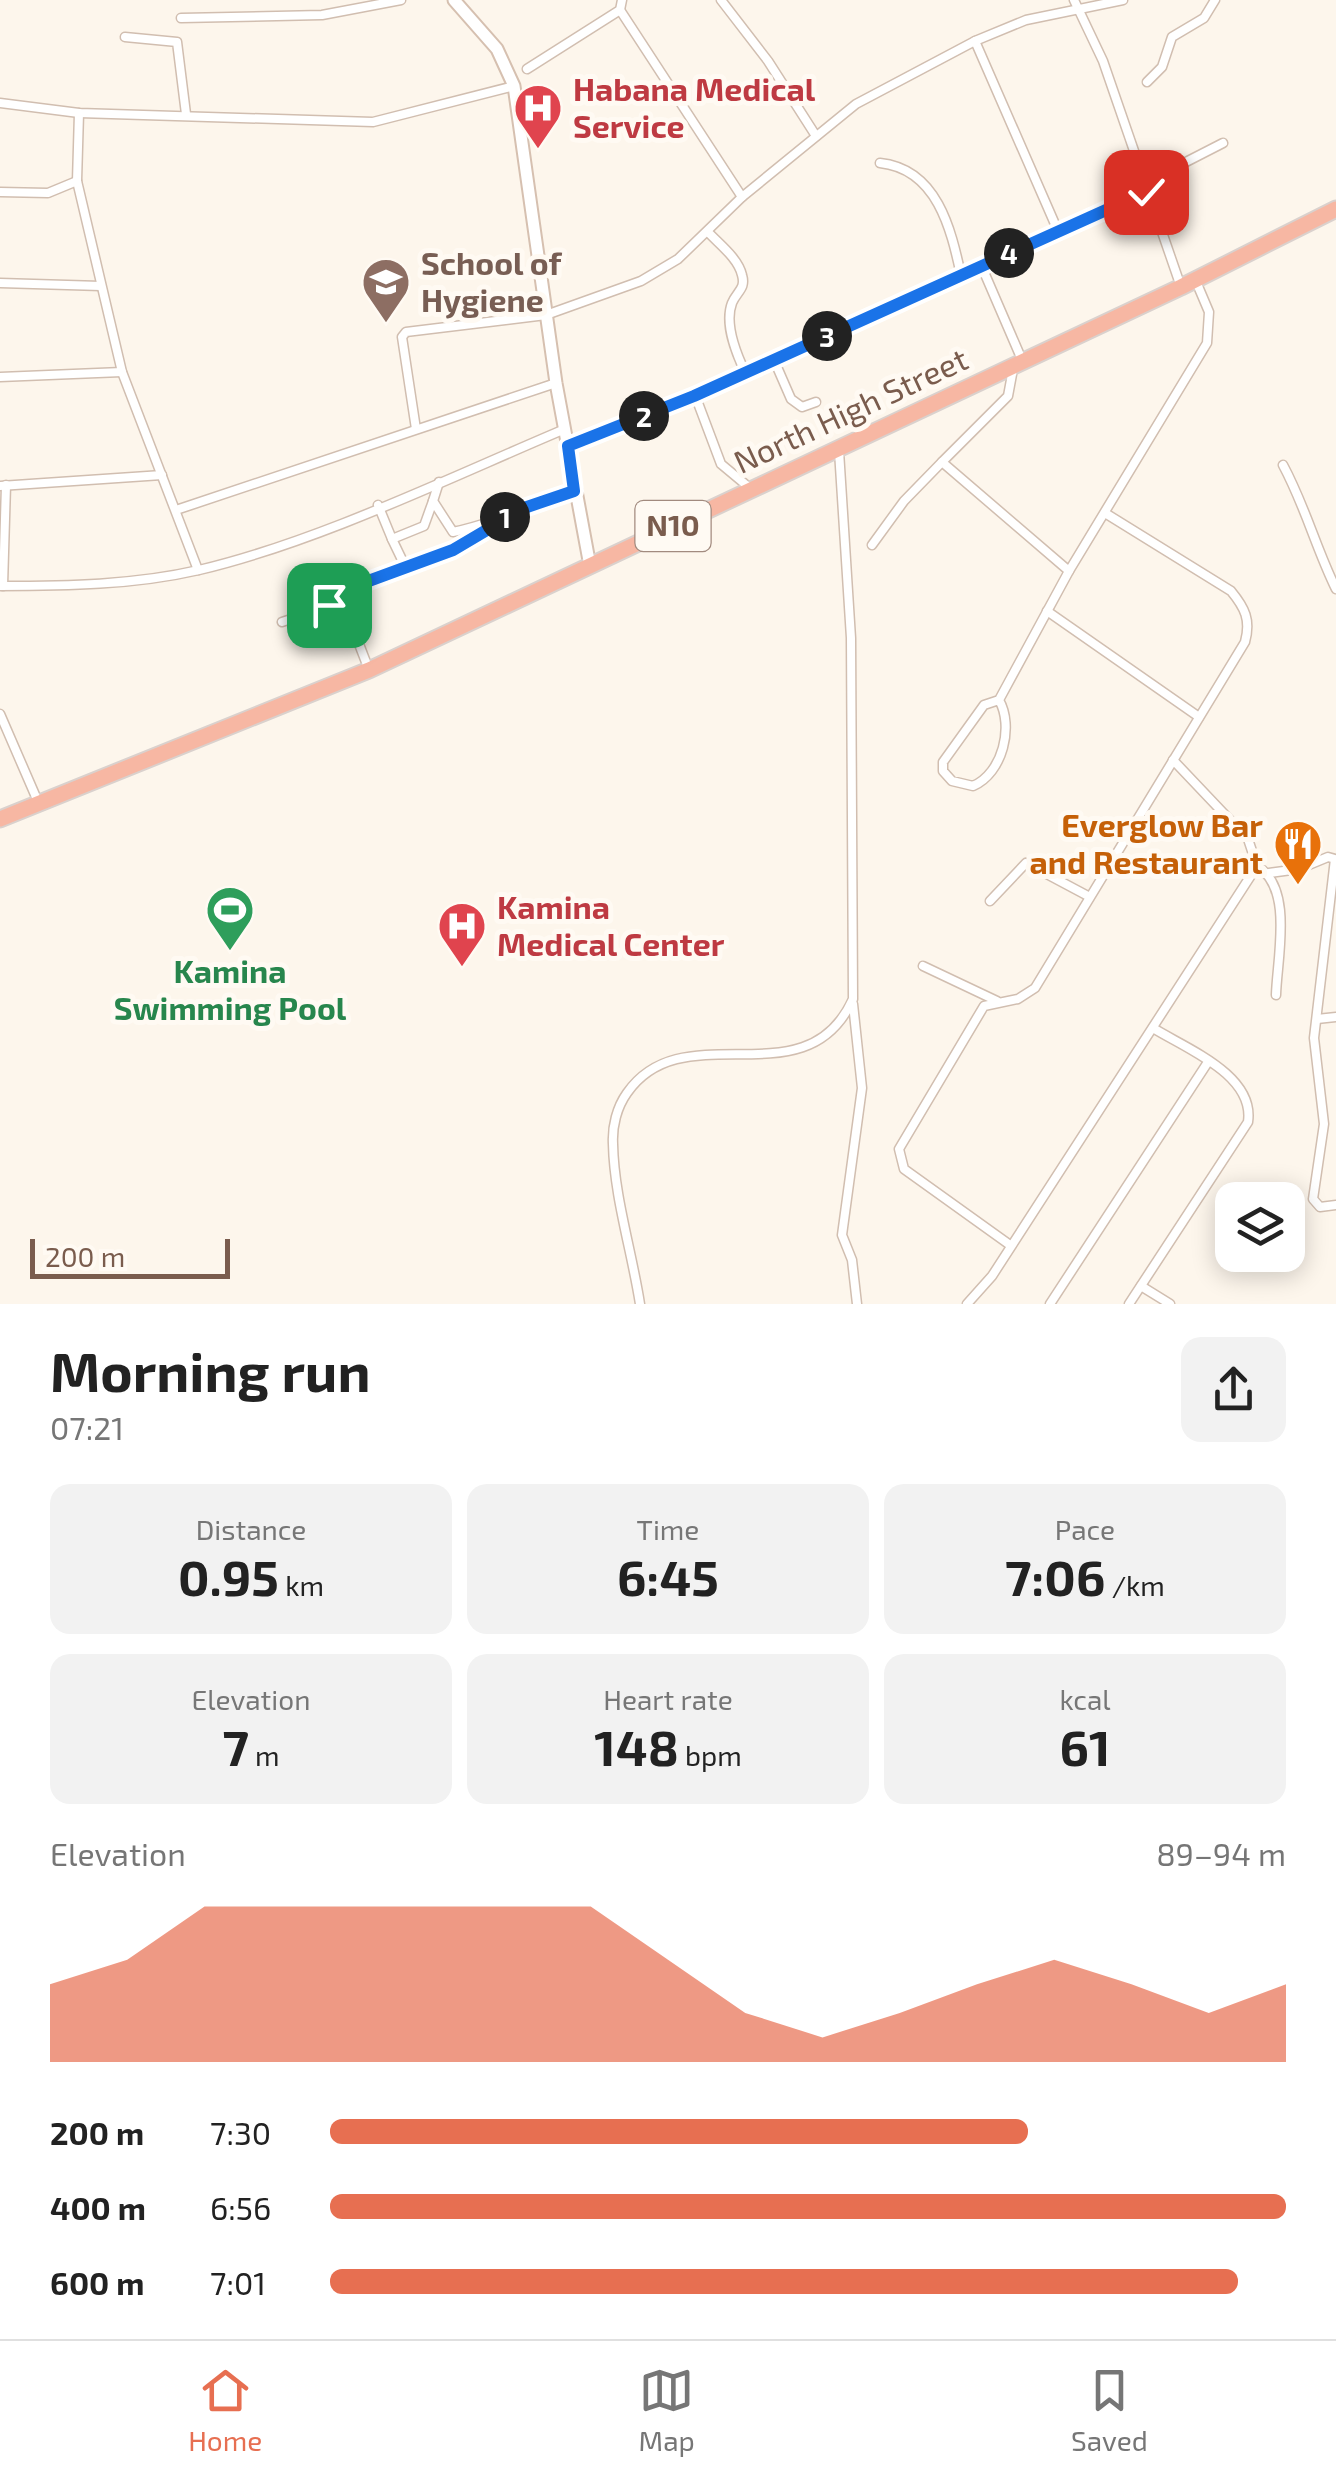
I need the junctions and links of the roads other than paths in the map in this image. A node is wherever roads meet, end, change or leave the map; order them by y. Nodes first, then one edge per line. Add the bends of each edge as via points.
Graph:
1 (401, 0) edge
2 (454, 0) edge
3 (722, 0) edge
4 (1123, 0) edge
5 (1215, 0) edge
6 (1076, 4) edge
7 (621, 5) edge
8 (181, 18) dead end
9 (125, 37) dead end
10 (975, 40) junction
11 (527, 69) dead end
12 (1146, 82) dead end
13 (514, 86) junction
14 (0, 103) edge
15 (79, 113) junction
16 (186, 114) junction
17 (816, 136) junction
18 (1223, 144) dead end
19 (880, 162) dead end
20 (77, 181) junction
21 (1144, 188) junction
22 (0, 192) edge
23 (742, 197) junction
24 (1336, 209) edge
25 (1058, 231) junction
26 (708, 232) junction
27 (981, 265) junction
28 (961, 275) junction
29 (1188, 283) junction
30 (0, 284) edge
31 (101, 286) junction
32 (546, 315) junction
33 (774, 360) junction
34 (1018, 362) junction
35 (122, 372) junction
36 (744, 372) junction
37 (0, 376) edge
38 (556, 383) junction
39 (694, 396) junction
40 (816, 402) dead end
41 (416, 428) junction
42 (565, 429) junction
43 (568, 446) junction
44 (838, 446) junction
45 (942, 462) junction
46 (1283, 465) dead end
47 (162, 475) junction
48 (439, 482) junction
49 (3, 485) edge
50 (750, 489) junction
51 (574, 491) junction
52 (433, 501) junction
53 (378, 506) junction
54 (176, 510) junction
55 (1105, 513) junction
56 (492, 524) junction
57 (392, 539) junction
58 (872, 545) dead end
59 (404, 566) junction
60 (590, 566) junction
61 (198, 570) junction
62 (1069, 572) junction
63 (2, 586) edge
64 (1336, 589) edge
65 (334, 605) junction
66 (1047, 611) junction
67 (282, 622) dead end
68 (369, 670) junction
69 (998, 700) junction
70 (0, 714) edge
71 (1199, 717) junction
72 (1173, 760) junction
73 (38, 804) junction
74 (0, 819) edge
75 (1257, 866) junction
76 (1269, 873) junction
77 (1088, 896) junction
78 (990, 901) dead end
79 (923, 966) dead end
80 (1276, 995) dead end
81 (853, 999) junction
82 (997, 1000) junction
83 (1336, 1018) edge
84 (1317, 1019) junction
85 (1153, 1028) junction
86 (1208, 1062) junction
87 (1336, 1205) edge
88 (1010, 1245) junction
89 (1141, 1286) junction
90 (640, 1304) edge
91 (856, 1304) edge
92 (968, 1304) edge
93 (1050, 1304) edge
94 (1129, 1304) edge
95 (1170, 1304) edge

1 - 8 street via 322,15
2 - 13 main road via 497,48
3 - 17 street
4 - 6 street
5 - 12 street via 1204,18 1172,37 1162,67
6 - 10 street
6 - 21 street
7 - 11 street
7 - 23 street
9 - 16 street via 177,42
10 - 17 street via 856,104
10 - 25 street
13 - 16 street via 373,122
13 - 32 main road
14 - 15 street
15 - 16 street
15 - 20 street
17 - 23 street
18 - 21 street
19 - 28 street via 897,164 931,192 950,221
20 - 22 street via 48,193
20 - 31 street
21 - 25 street
21 - 29 street
23 - 26 street
24 - 29 highway, North High Street / N10
25 - 27 street
26 - 32 street via 640,280
26 - 36 street via 744,278 731,304 732,344
27 - 28 street
27 - 34 street
28 - 33 street
29 - 34 highway, North High Street / N10
29 - 55 street via 1209,312 1208,343
30 - 31 street
31 - 35 street
32 - 38 main road
32 - 41 street via 406,332
33 - 36 street
33 - 40 street via 792,399 802,406
34 - 44 highway, North High Street / N10
34 - 45 street via 1008,396
35 - 37 street
35 - 47 street
36 - 39 street
38 - 41 street
38 - 42 main road
39 - 43 street
39 - 50 street via 721,464
41 - 54 street
42 - 43 main road
42 - 48 street
43 - 51 main road
44 - 50 highway, North High Street / N10
44 - 81 street via 852,638
45 - 58 street
45 - 62 street
46 - 64 street via 1309,513 1315,545
47 - 49 street
47 - 54 street
48 - 52 street
48 - 53 street
49 - 63 street
50 - 60 highway, North High Street / N10
51 - 56 street
51 - 60 main road
52 - 56 street via 453,532
52 - 57 street via 424,526
53 - 57 street
53 - 61 street
54 - 61 street
55 - 62 street
55 - 71 street via 1231,591 1244,607 1245,642
56 - 59 street via 453,550
57 - 59 street
59 - 65 street via 344,590
60 - 68 highway, North High Street / N10
61 - 63 street via 118,582
62 - 66 street
65 - 67 street
65 - 68 street via 354,631
66 - 69 street
66 - 71 street
68 - 73 highway, North High Street / N10
69 - 69 street via 1008,735 985,778 973,786 952,781 943,762 984,705
70 - 73 street
71 - 72 street
72 - 75 street via 1248,838
72 - 77 street
73 - 74 highway, North High Street / N10
75 - 76 street
75 - 85 street
76 - 80 street via 1279,916
76 - 84 street via 1334,859
77 - 78 street via 1026,863
77 - 82 street via 1035,988 1018,999
79 - 82 street
81 - 90 street via 832,1030 800,1050 676,1057 653,1064 627,1092 618,1105 613,1143
81 - 91 street via 861,1100 842,1235
82 - 88 street via 984,1006 899,1150 904,1170
83 - 84 street
84 - 87 street via 1324,1124 1313,1199 1320,1207
85 - 86 street
85 - 88 street
86 - 89 street via 1246,1094 1248,1122
86 - 93 street
88 - 92 street
89 - 94 street
89 - 95 street

